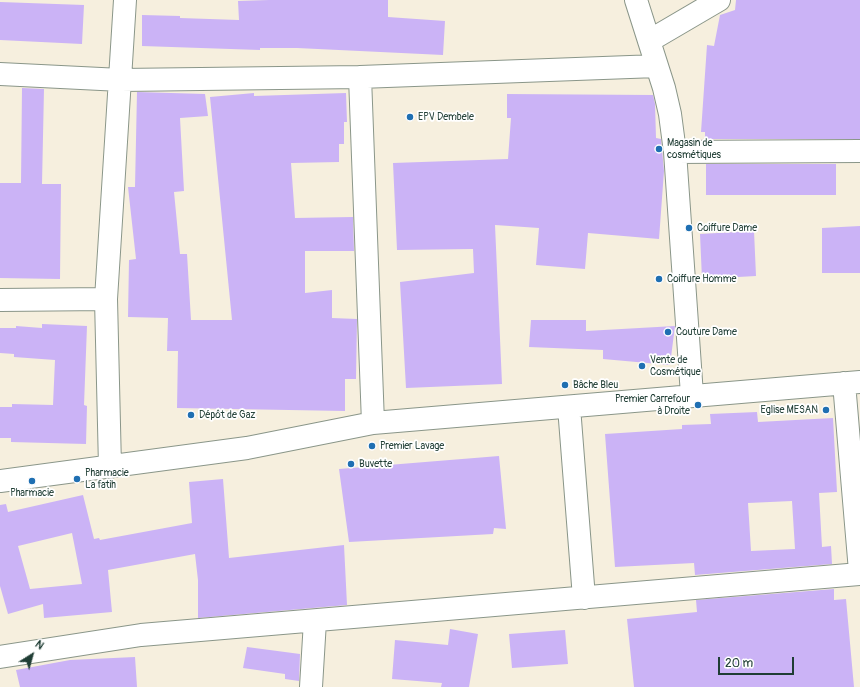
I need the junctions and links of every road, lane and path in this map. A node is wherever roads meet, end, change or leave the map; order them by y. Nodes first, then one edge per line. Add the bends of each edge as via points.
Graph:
1 (125, 0) edge
2 (636, 0) edge
3 (719, 0) edge
4 (649, 41) junction
5 (657, 66) junction
6 (0, 74) edge
7 (360, 77) junction
8 (121, 80) junction
9 (675, 152) junction
10 (860, 152) edge
11 (106, 299) junction
12 (0, 300) edge
13 (852, 382) edge
14 (692, 396) junction
15 (569, 407) junction
16 (373, 423) junction
17 (110, 467) junction
18 (0, 480) edge
19 (860, 571) edge
20 (860, 574) edge
21 (584, 598) junction
22 (315, 621) junction
23 (0, 657) edge
24 (311, 687) edge

1 - 8 street
2 - 4 street
3 - 4 street
4 - 5 street
5 - 7 street
5 - 9 street via 670,114
6 - 8 street
7 - 8 street
7 - 16 street
8 - 11 street
9 - 10 street
9 - 14 street
11 - 12 street
11 - 17 street
13 - 14 street
13 - 19 street
14 - 15 street
15 - 16 street
15 - 21 street
16 - 17 street via 247,448
17 - 18 street
20 - 21 street
21 - 22 street
22 - 23 street via 141,635
22 - 24 street

